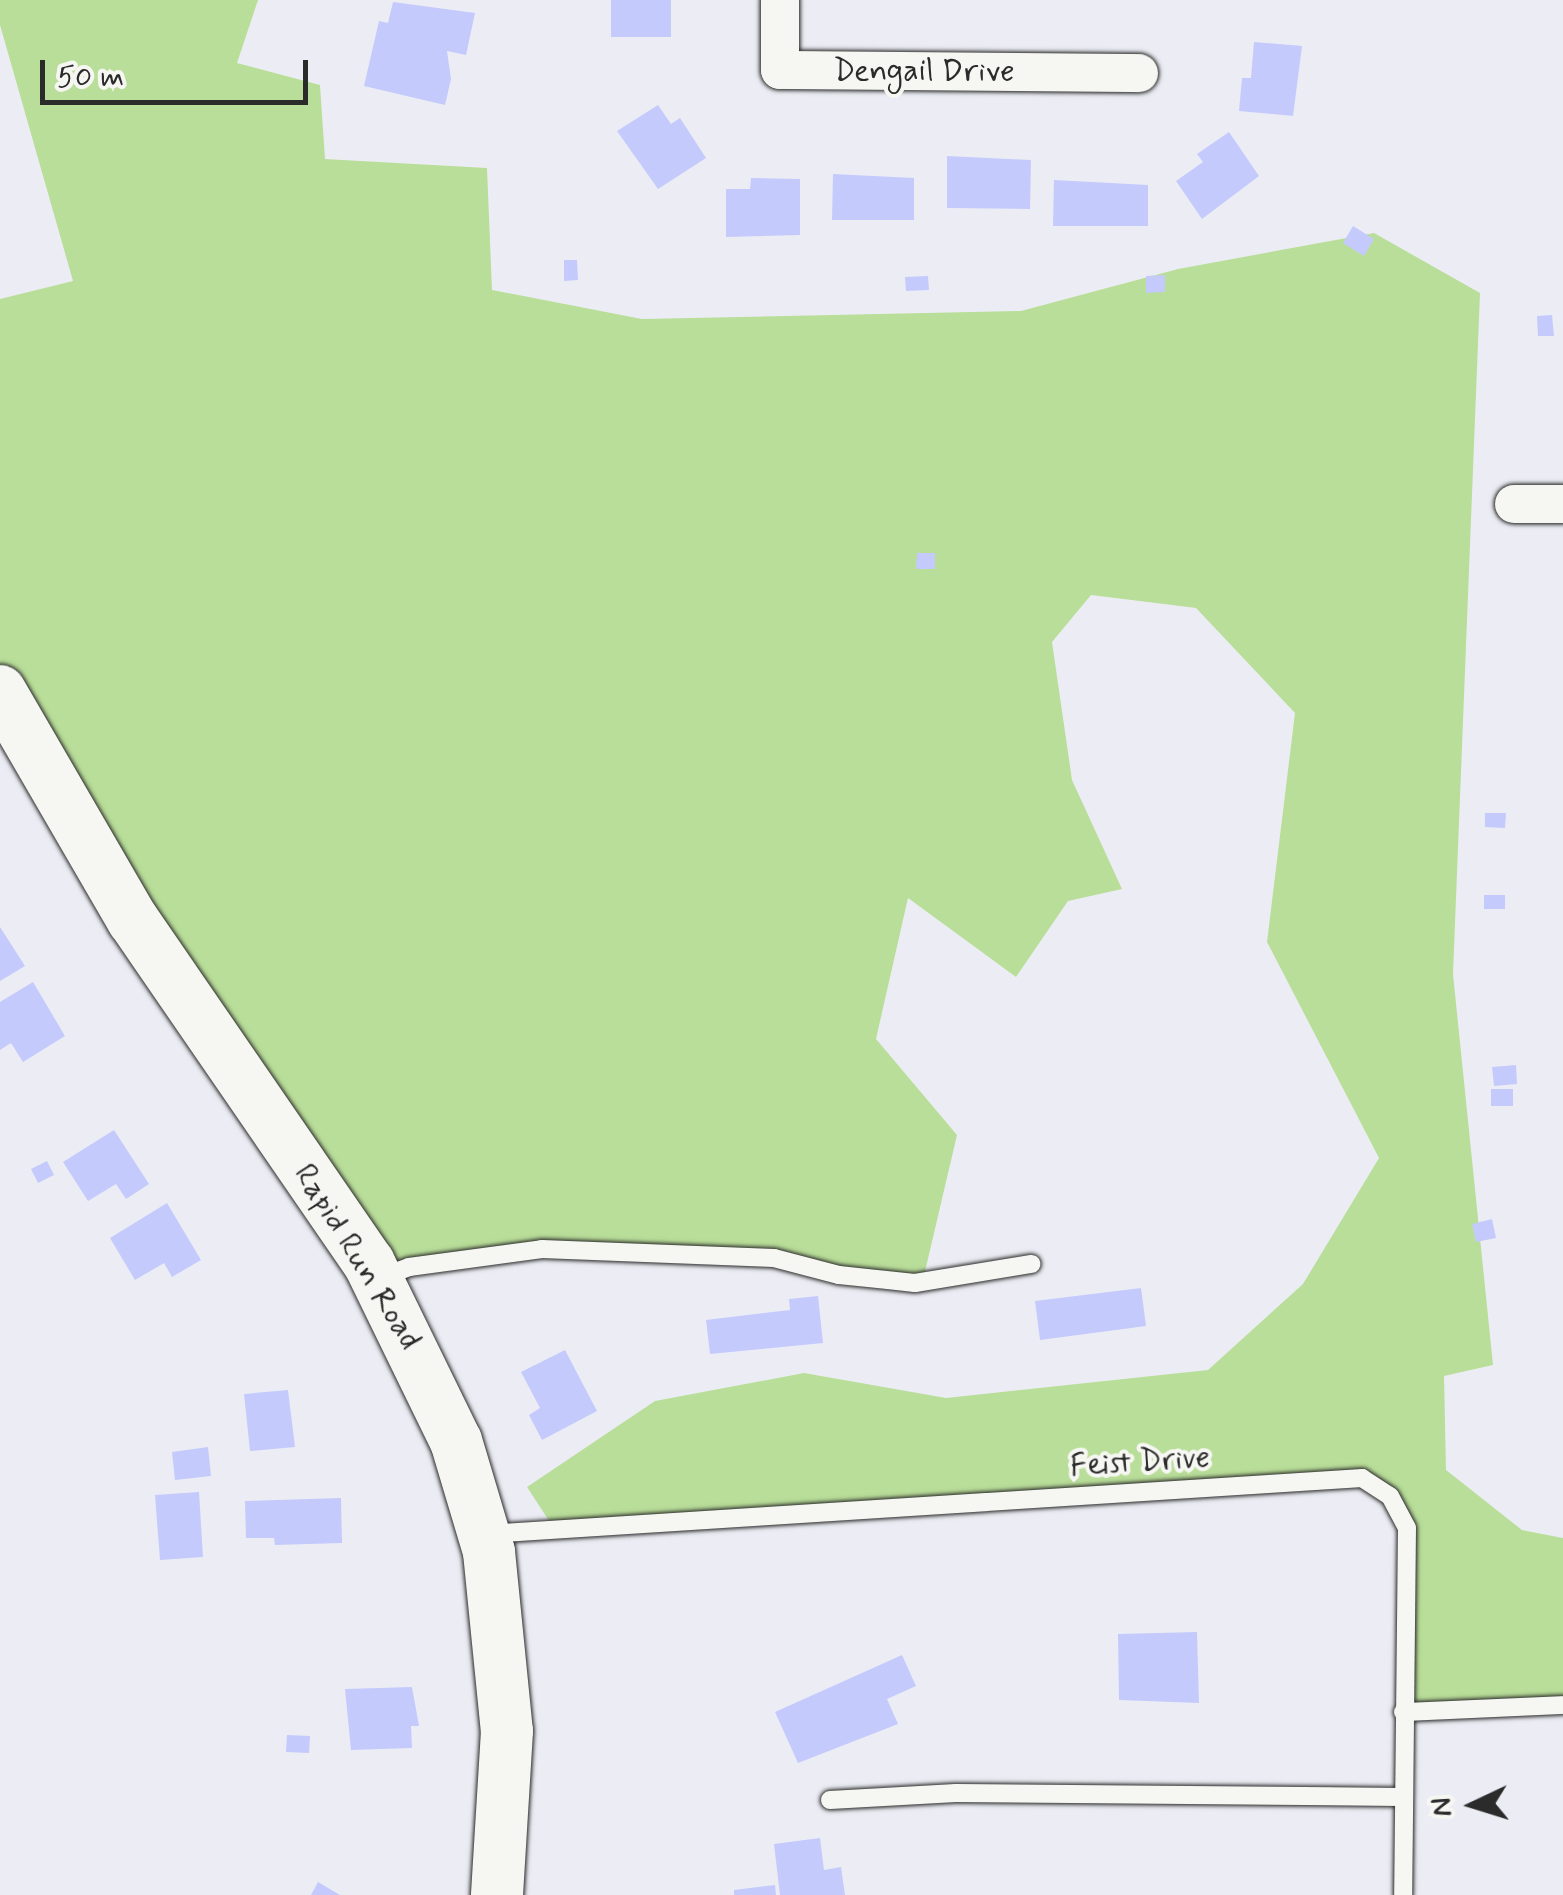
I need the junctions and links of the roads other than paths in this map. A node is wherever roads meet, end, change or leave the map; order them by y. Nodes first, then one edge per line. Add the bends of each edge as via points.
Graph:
1 (780, 0) edge
2 (1139, 72) dead end
3 (1514, 504) dead end
4 (1563, 504) edge
5 (0, 691) edge
6 (1032, 1264) dead end
7 (376, 1279) junction
8 (485, 1534) junction
9 (1563, 1704) edge
10 (1403, 1712) junction
11 (1401, 1797) junction
12 (830, 1800) dead end
13 (497, 1895) edge
14 (1404, 1895) edge

1 - 2 street, Dengail Drive via 780,70
3 - 4 street
5 - 7 street, Rapid Run Road via 133,920
6 - 7 lane via 915,1284 774,1258 542,1250 409,1267
7 - 8 street, Rapid Run Road via 456,1441
8 - 10 lane, Feist Drive via 1362,1478 1390,1496 1408,1528
8 - 13 street, Rapid Run Road via 506,1731
9 - 10 lane
10 - 11 lane, Feist Drive
11 - 12 lane via 956,1794
11 - 14 lane, Feist Drive

